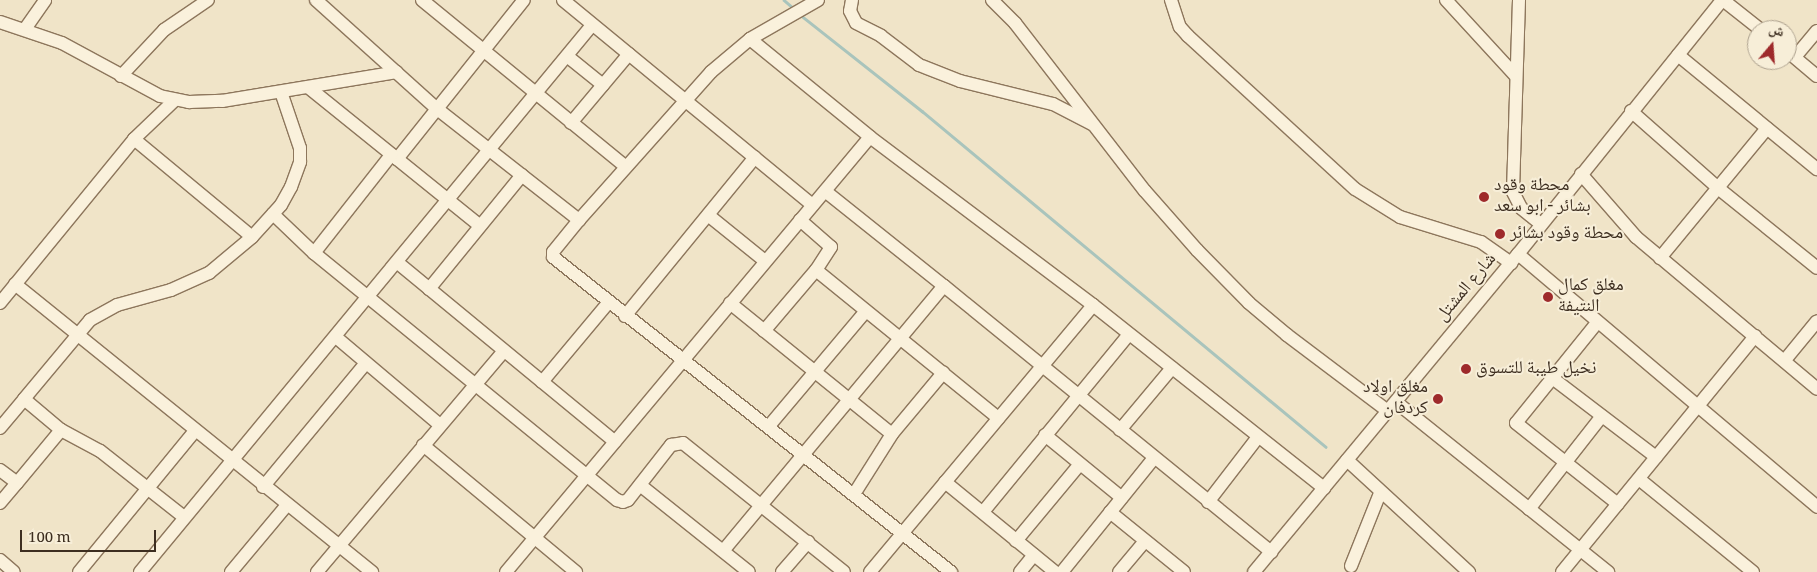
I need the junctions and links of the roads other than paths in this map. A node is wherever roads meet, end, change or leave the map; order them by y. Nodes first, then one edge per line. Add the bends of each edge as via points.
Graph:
1 (45, 0) edge
2 (208, 0) edge
3 (316, 0) edge
4 (422, 0) edge
5 (524, 0) edge
6 (563, 0) edge
7 (818, 0) edge
8 (852, 0) edge
9 (992, 0) edge
10 (1171, 0) edge
11 (1446, 0) edge
12 (1519, 0) edge
13 (1722, 0) edge
14 (1748, 20) edge
15 (0, 22) edge
16 (592, 25) junction
17 (25, 29) junction
18 (1817, 31) edge
19 (750, 39) junction
20 (1797, 49) edge
21 (482, 52) junction
22 (629, 54) junction
23 (1678, 55) junction
24 (567, 56) junction
25 (1797, 59) edge
26 (397, 72) junction
27 (122, 76) junction
28 (1516, 76) junction
29 (1817, 76) edge
30 (603, 85) junction
31 (308, 87) junction
32 (281, 92) junction
33 (535, 95) junction
34 (685, 99) junction
35 (175, 100) junction
36 (436, 108) junction
37 (1631, 111) junction
38 (571, 123) junction
39 (1099, 128) junction
40 (1767, 128) junction
41 (870, 137) junction
42 (134, 139) junction
43 (490, 151) junction
44 (394, 157) junction
45 (755, 157) junction
46 (625, 166) junction
47 (1817, 169) edge
48 (1581, 174) junction
49 (522, 176) junction
50 (1718, 188) junction
51 (825, 191) junction
52 (449, 201) junction
53 (813, 205) junction
54 (273, 214) junction
55 (708, 215) junction
56 (579, 220) junction
57 (800, 220) junction
58 (1541, 224) junction
59 (480, 226) junction
60 (252, 236) junction
61 (314, 253) junction
62 (1660, 258) junction
63 (1514, 259) junction
64 (765, 261) junction
65 (398, 264) junction
66 (1817, 268) edge
67 (816, 270) junction
68 (15, 284) junction
69 (944, 286) junction
70 (429, 289) junction
71 (369, 296) junction
72 (0, 303) edge
73 (608, 303) junction
74 (730, 304) junction
75 (1093, 305) junction
76 (866, 311) junction
77 (625, 316) junction
78 (1817, 321) edge
79 (1596, 324) junction
80 (764, 331) junction
81 (77, 334) junction
82 (1129, 334) junction
83 (1755, 336) junction
84 (337, 338) junction
85 (901, 338) junction
86 (504, 351) junction
87 (1785, 360) junction
88 (682, 361) junction
89 (366, 363) junction
90 (1041, 366) junction
91 (1172, 368) junction
92 (816, 371) junction
93 (943, 373) junction
94 (1551, 377) junction
95 (476, 382) junction
96 (542, 382) junction
97 (1817, 389) edge
98 (1077, 396) junction
99 (850, 398) junction
100 (24, 399) junction
101 (1698, 406) junction
102 (1392, 407) junction
103 (1602, 416) junction
104 (998, 418) junction
105 (440, 425) junction
106 (770, 426) junction
107 (0, 428) edge
108 (61, 430) junction
109 (1120, 430) junction
110 (195, 431) junction
111 (892, 434) junction
112 (1045, 435) junction
113 (1258, 437) junction
114 (615, 442) junction
115 (423, 445) junction
116 (803, 454) junction
117 (1656, 457) junction
118 (1154, 458) junction
119 (1346, 460) junction
120 (231, 461) junction
121 (1566, 462) junction
122 (1080, 464) junction
123 (0, 470) edge
124 (586, 475) junction
125 (1639, 479) junction
126 (945, 482) junction
127 (17, 483) junction
128 (640, 485) junction
129 (263, 487) junction
130 (1324, 488) junction
131 (148, 489) junction
132 (1380, 493) junction
133 (854, 494) junction
134 (1122, 498) junction
135 (1208, 502) junction
136 (0, 503) edge
137 (1618, 504) junction
138 (287, 505) junction
139 (762, 505) junction
140 (1817, 506) edge
141 (1529, 509) junction
142 (982, 512) junction
143 (1110, 512) junction
144 (184, 518) junction
145 (902, 532) junction
146 (535, 538) junction
147 (1145, 540) junction
148 (1016, 541) junction
149 (808, 542) junction
150 (338, 545) junction
151 (1580, 550) junction
152 (723, 551) junction
153 (1271, 552) junction
154 (1034, 555) junction
155 (0, 560) edge
156 (935, 567) edge
157 (1352, 570) edge
158 (14, 572) edge
159 (79, 572) edge
160 (140, 572) edge
161 (231, 572) edge
162 (317, 572) edge
163 (372, 572) edge
164 (506, 572) edge
165 (576, 572) edge
166 (750, 572) edge
167 (782, 572) edge
168 (844, 572) edge
169 (870, 572) edge
170 (951, 572) edge
171 (1020, 572) edge
172 (1055, 572) edge
173 (1062, 572) edge
174 (1119, 572) edge
175 (1184, 572) edge
176 (1254, 572) edge
177 (1469, 572) edge
178 (1562, 572) edge
179 (1608, 572) edge
180 (1753, 572) edge

1 - 17 street
2 - 27 street via 164,30
3 - 26 street
4 - 21 street
5 - 21 street
6 - 16 street
7 - 19 street
8 - 39 street via 850,11 856,23 881,36 919,64 960,81 1054,104
9 - 39 street via 1015,22
10 - 63 street via 1180,27 1188,36 1355,189 1400,218 1481,242
11 - 28 street
12 - 28 street
13 - 14 street
13 - 23 street, شارع المشتل
15 - 17 street
16 - 22 street
16 - 24 street
17 - 27 street via 84,53
18 - 20 street
19 - 34 street
19 - 41 street
21 - 33 street
21 - 36 street
22 - 30 street
22 - 34 street
23 - 37 street, شارع المشتل
23 - 40 street
24 - 30 street
24 - 33 street
25 - 29 street
26 - 31 street
26 - 36 street
27 - 35 street via 142,88
28 - 58 street via 1513,192 1521,208
30 - 38 street
31 - 32 street
31 - 44 street
32 - 35 street via 206,103
32 - 54 street via 296,131 300,162 287,197
33 - 38 street
33 - 43 street
34 - 45 street
34 - 46 street
35 - 42 street
36 - 43 street
36 - 44 street
37 - 48 street, شارع المشتل
37 - 50 street
38 - 46 street
39 - 102 street via 1145,191 1249,304
40 - 47 street
40 - 50 street
41 - 51 street
41 - 75 street
42 - 60 street
42 - 68 street
43 - 49 street
43 - 52 street
44 - 52 street
44 - 61 street
45 - 53 street
45 - 55 street
46 - 56 street
48 - 58 street, شارع المشتل
48 - 62 street via 1636,237
49 - 56 street
49 - 59 street
50 - 62 street
50 - 66 street
51 - 53 street
51 - 69 street
52 - 59 street
52 - 65 street
53 - 57 street
54 - 60 street
54 - 61 street
55 - 64 street
55 - 77 street
56 - 73 street via 553,252 554,257
57 - 64 street
57 - 67 street via 831,247
58 - 63 street, شارع المشتل
59 - 70 street
60 - 81 street via 225,262 196,281 110,309 90,320
61 - 71 street
62 - 83 street
63 - 79 street
63 - 102 street, شارع المشتل
64 - 74 street
65 - 70 street
65 - 71 street
67 - 76 street
67 - 80 street
68 - 72 street
68 - 81 street
69 - 85 street
69 - 90 street
70 - 86 street
71 - 84 street
71 - 95 street
73 - 77 street
73 - 96 street
74 - 80 street
74 - 88 street
75 - 82 street
75 - 90 street
76 - 85 street
76 - 92 street
77 - 88 street
78 - 87 street
79 - 94 street
79 - 101 street
80 - 92 street
81 - 100 street
81 - 110 street
82 - 91 street
82 - 98 street
83 - 87 street
83 - 101 street
84 - 89 street
84 - 120 street
85 - 93 street
85 - 99 street
86 - 95 street
86 - 96 street
87 - 97 street
88 - 106 street
88 - 114 street
89 - 105 street
89 - 129 street
90 - 98 street
90 - 104 street
91 - 109 street
91 - 113 street
92 - 99 street
92 - 106 street
93 - 104 street
93 - 111 street
94 - 103 street
94 - 121 street via 1516,423
95 - 105 street
95 - 124 street
96 - 114 street
98 - 109 street
98 - 112 street
99 - 111 street
99 - 116 street
100 - 107 street
100 - 108 street
101 - 117 street
101 - 140 street
102 - 119 street, شارع المشتل
102 - 141 street
103 - 117 street
103 - 121 street
104 - 126 street
105 - 115 street
106 - 116 street
108 - 127 street
108 - 131 street via 100,451
109 - 118 street
110 - 120 street
110 - 131 street
111 - 133 street
112 - 122 street
112 - 142 street
113 - 130 street
113 - 135 street
114 - 124 street
115 - 146 street
115 - 150 street
116 - 133 street
116 - 139 street
117 - 125 street
118 - 134 street
118 - 135 street
119 - 130 street, شارع المشتل
119 - 132 street
120 - 129 street
120 - 144 street
121 - 137 street
121 - 141 street
122 - 134 street
122 - 148 street
123 - 127 street
124 - 128 street via 623,502
124 - 146 street
125 - 137 street
125 - 180 street
126 - 142 street
126 - 145 street
127 - 136 street
128 - 139 street via 676,442 683,443
128 - 152 street
129 - 138 street
130 - 153 street, شارع المشتل
131 - 144 street
131 - 159 street
132 - 157 street
132 - 177 street
133 - 145 street
134 - 143 street
135 - 153 street
137 - 151 street
138 - 150 street
138 - 161 street
139 - 149 street
139 - 152 street
141 - 151 street
142 - 148 street
143 - 147 street
143 - 173 street
144 - 160 street
145 - 156 street
145 - 169 street
146 - 164 street
146 - 165 street
147 - 174 street
147 - 175 street
148 - 154 street
149 - 167 street
149 - 168 street
150 - 162 street
150 - 163 street
151 - 178 street
151 - 179 street
152 - 166 street
153 - 176 street, شارع المشتل
154 - 171 street
154 - 172 street
155 - 158 street
156 - 170 street

